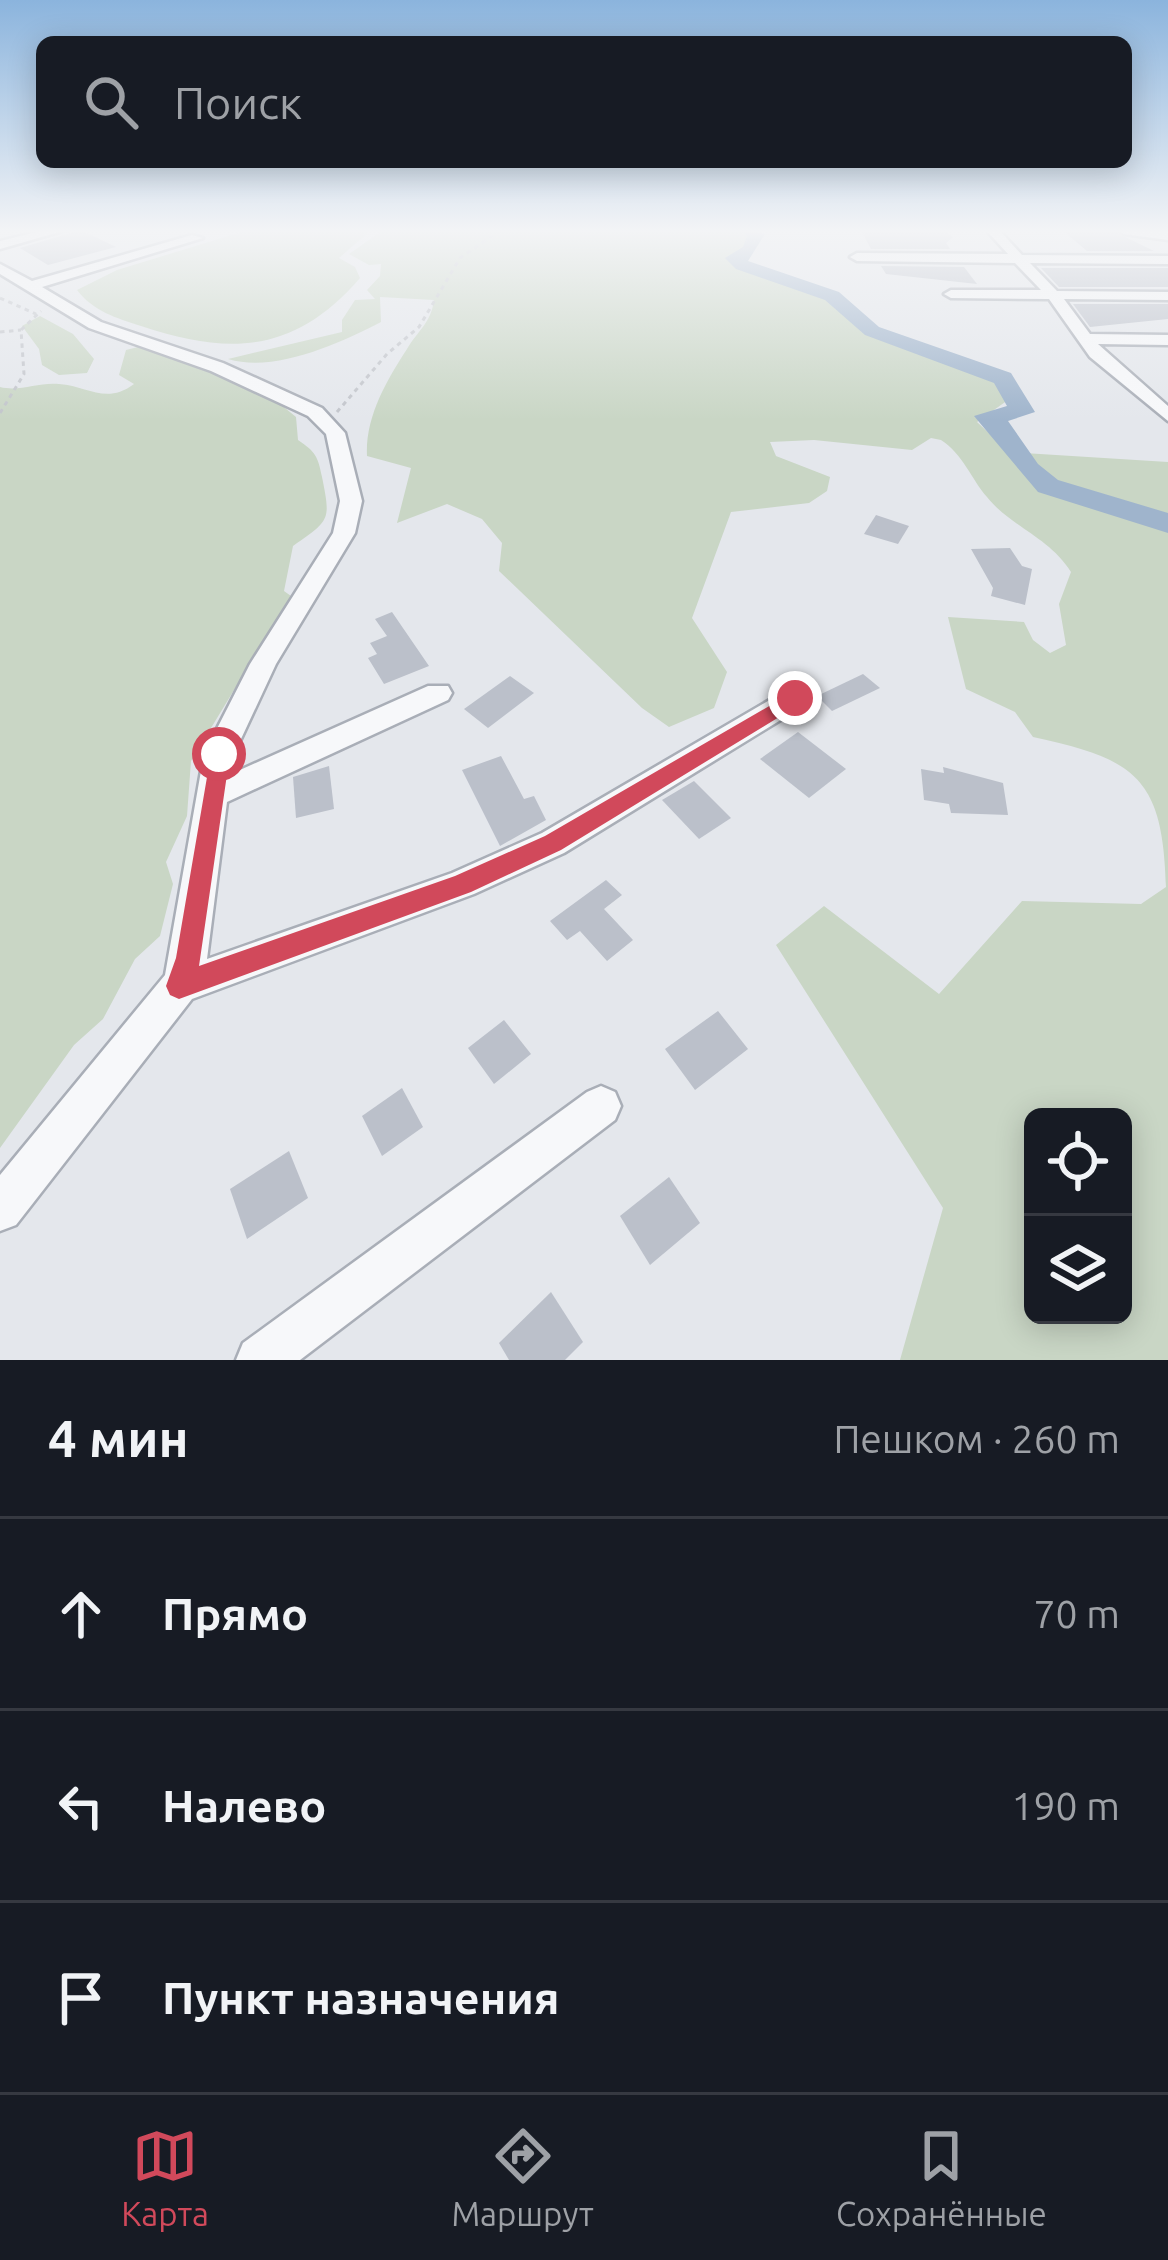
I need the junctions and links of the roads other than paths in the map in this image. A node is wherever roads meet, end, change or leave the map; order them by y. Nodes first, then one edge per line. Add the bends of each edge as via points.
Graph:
1 (38, 293) edge
2 (951, 295) dead end
3 (1054, 295) junction
4 (1168, 296) edge
5 (1090, 339) junction
6 (1168, 340) edge
7 (1167, 415) edge
8 (438, 693) dead end
9 (795, 698) dead end
10 (211, 796) junction
11 (179, 986) junction
12 (601, 1106) dead end
13 (0, 1210) edge
14 (260, 1360) edge

1 - 10 street via 95,326 257,382 335,433 352,510 239,706
2 - 3 street
3 - 4 street
3 - 5 street
5 - 6 street
5 - 7 street
8 - 10 street
9 - 11 street via 553,843
10 - 11 street
11 - 13 street
12 - 14 street

